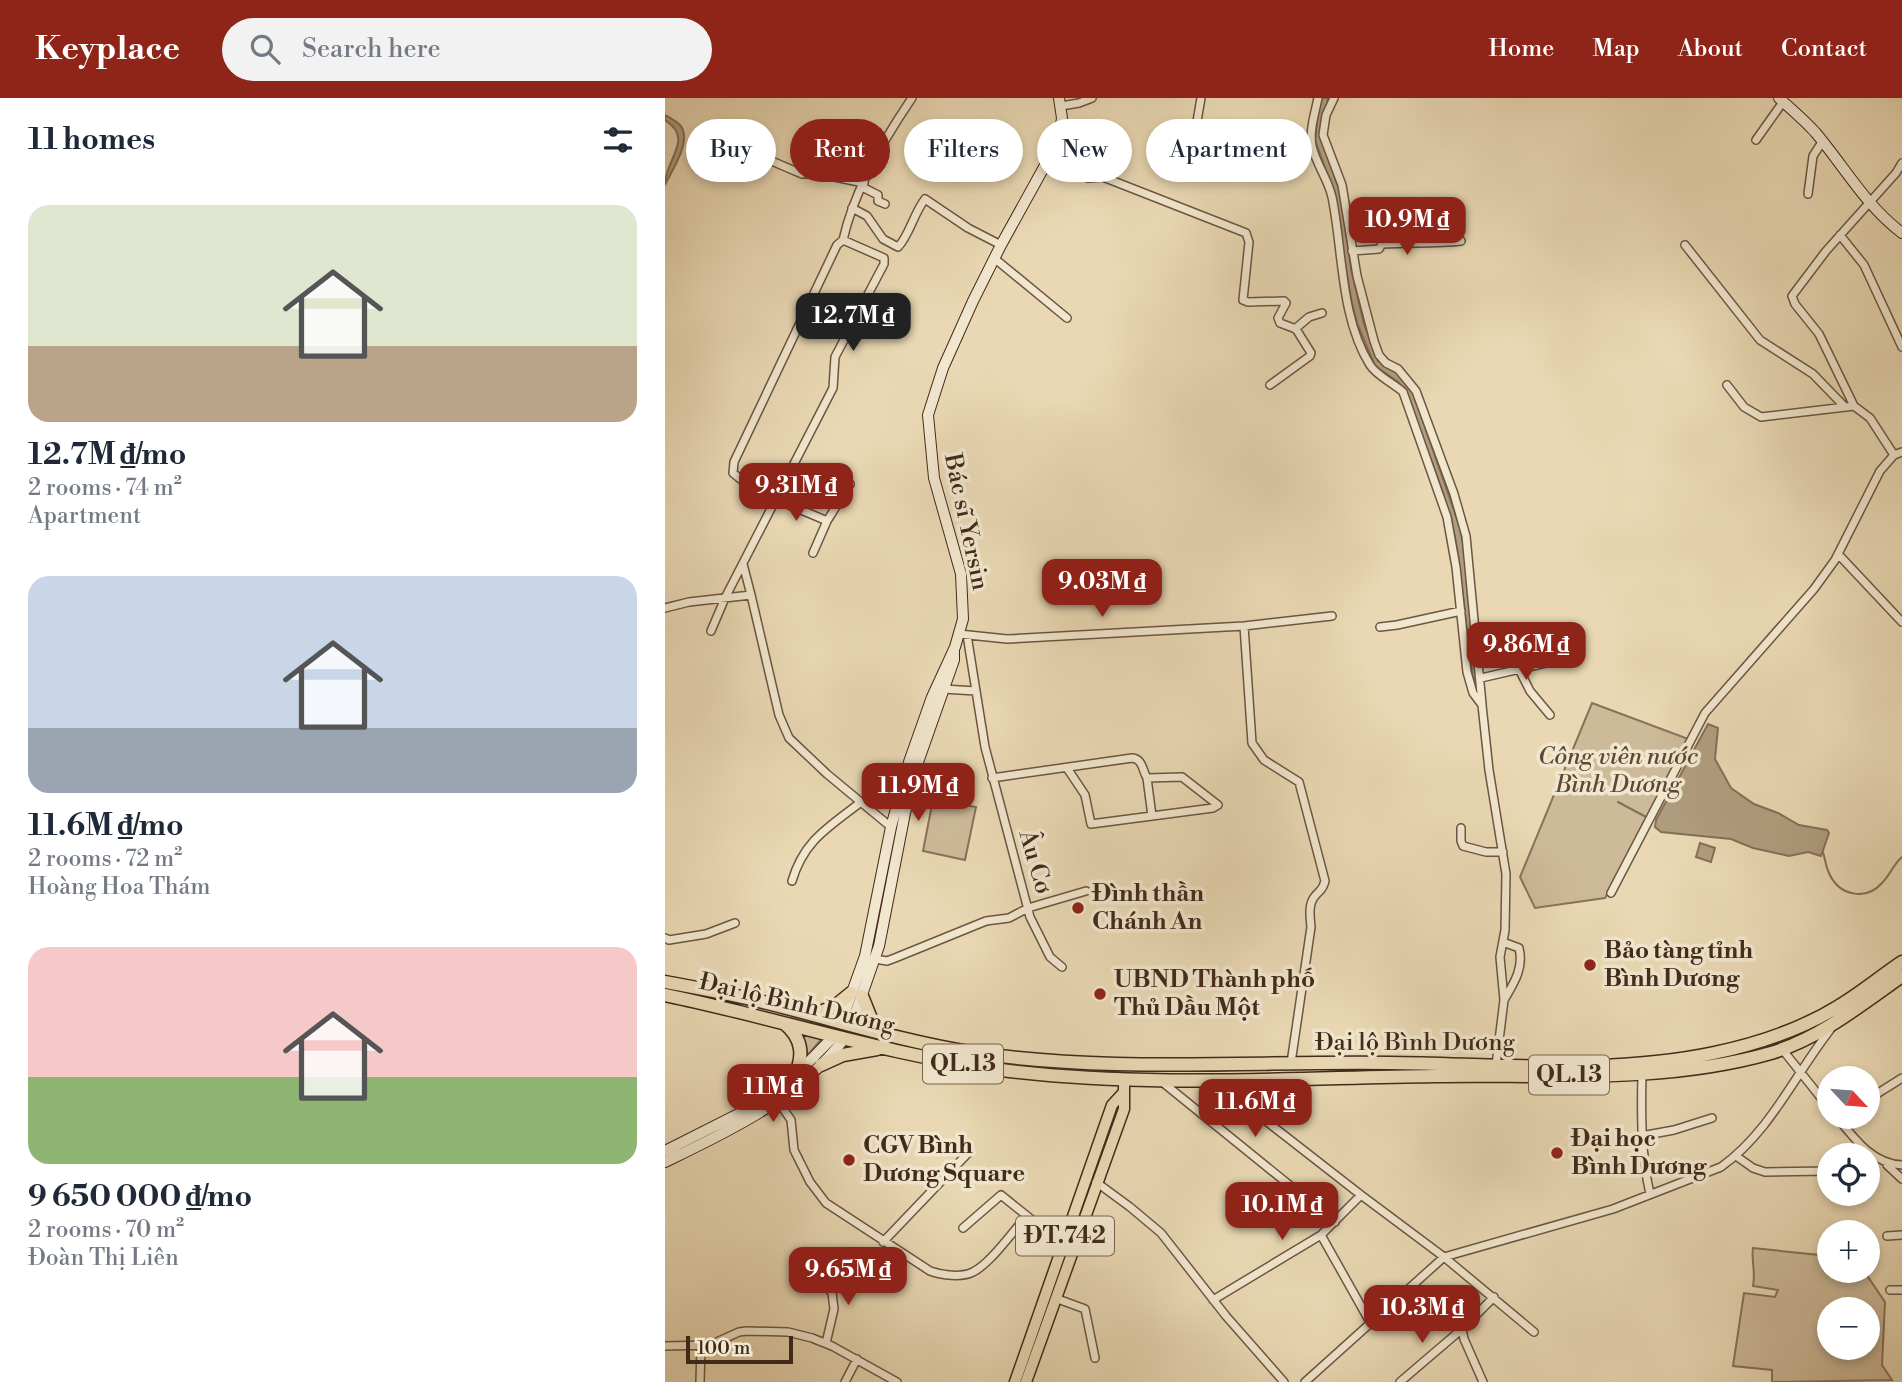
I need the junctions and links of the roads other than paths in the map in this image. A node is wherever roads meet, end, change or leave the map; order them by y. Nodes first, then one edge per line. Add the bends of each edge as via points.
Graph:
1 (912, 98) edge
2 (1092, 98) edge
3 (1201, 98) edge
4 (1318, 98) edge
5 (1334, 98) edge
6 (1781, 100) edge
7 (1060, 102) edge
8 (1197, 119) edge
9 (1756, 140) dead end
10 (1822, 142) junction
11 (776, 163) edge
12 (1902, 163) edge
13 (1037, 182) edge
14 (1116, 182) edge
15 (863, 185) junction
16 (1808, 194) dead end
17 (1870, 203) junction
18 (885, 204) dead end
19 (852, 208) junction
20 (1902, 233) edge
21 (1840, 235) junction
22 (843, 240) junction
23 (1461, 242) dead end
24 (1001, 245) junction
25 (1685, 245) dead end
26 (1352, 251) junction
27 (994, 258) junction
28 (1322, 313) dead end
29 (1067, 318) dead end
30 (1295, 328) junction
31 (1902, 347) edge
32 (1271, 385) dead end
33 (1727, 385) dead end
34 (1843, 405) junction
35 (1854, 406) junction
36 (1898, 453) edge
37 (851, 484) dead end
38 (777, 499) junction
39 (827, 521) junction
40 (813, 553) dead end
41 (1838, 554) junction
42 (743, 564) junction
43 (751, 595) junction
44 (725, 598) junction
45 (665, 608) edge
46 (1461, 611) junction
47 (1332, 616) dead end
48 (1902, 622) edge
49 (1244, 626) junction
50 (1380, 627) dead end
51 (711, 631) dead end
52 (963, 634) junction
53 (955, 647) junction
54 (1564, 659) dead end
55 (1519, 669) junction
56 (1481, 678) junction
57 (943, 689) junction
58 (976, 691) junction
59 (1482, 705) junction
60 (1550, 715) dead end
61 (927, 723) junction
62 (1067, 768) junction
63 (992, 778) junction
64 (1147, 778) junction
65 (861, 802) junction
66 (1152, 816) junction
67 (1461, 828) dead end
68 (896, 830) junction
69 (1503, 852) junction
70 (792, 881) dead end
71 (887, 881) junction
72 (1086, 891) dead end
73 (1611, 893) dead end
74 (1028, 908) junction
75 (735, 923) dead end
76 (665, 938) edge
77 (1503, 942) junction
78 (875, 959) junction
79 (1902, 962) edge
80 (1062, 967) dead end
81 (1902, 976) edge
82 (665, 982) edge
83 (857, 994) junction
84 (665, 995) edge
85 (1504, 1000) junction
86 (811, 1015) junction
87 (782, 1022) junction
88 (846, 1024) junction
89 (1835, 1024) junction
90 (1777, 1035) junction
91 (839, 1038) junction
92 (891, 1042) junction
93 (1782, 1049) junction
94 (1125, 1064) junction
95 (1291, 1064) junction
96 (821, 1065) junction
97 (1496, 1065) junction
98 (1642, 1074) junction
99 (1801, 1075) junction
100 (794, 1077) junction
101 (1902, 1078) edge
102 (1124, 1079) junction
103 (1158, 1079) junction
104 (1212, 1079) junction
105 (1880, 1092) edge
106 (1122, 1094) junction
107 (1817, 1094) edge
108 (778, 1101) junction
109 (1712, 1118) dead end
110 (718, 1131) junction
111 (1641, 1136) junction
112 (665, 1151) edge
113 (969, 1152) dead end
114 (1736, 1156) junction
115 (1880, 1161) edge
116 (665, 1163) edge
117 (1887, 1164) junction
118 (1902, 1165) edge
119 (1817, 1171) edge
120 (1902, 1179) edge
121 (1096, 1182) junction
122 (1360, 1195) junction
123 (1650, 1195) junction
124 (1027, 1216) junction
125 (1335, 1222) junction
126 (963, 1228) dead end
127 (1321, 1235) junction
128 (1902, 1235) edge
129 (1887, 1236) dead end
130 (883, 1242) junction
131 (1062, 1244) junction
132 (1444, 1257) junction
133 (821, 1280) dead end
134 (1891, 1290) dead end
135 (1902, 1290) edge
136 (1494, 1297) junction
137 (1055, 1298) junction
138 (1213, 1300) junction
139 (1370, 1322) junction
140 (1462, 1329) junction
141 (1534, 1332) dead end
142 (826, 1343) junction
143 (665, 1346) edge
144 (701, 1346) junction
145 (1095, 1358) dead end
146 (857, 1359) junction
147 (699, 1382) edge
148 (845, 1382) edge
149 (897, 1382) edge
150 (1014, 1382) edge
151 (1026, 1382) edge
152 (1284, 1382) edge
153 (1305, 1382) edge
154 (1400, 1382) edge
155 (1483, 1382) edge

1 - 15 street
2 - 7 street
3 - 8 street
4 - 46 street via 1312,146 1332,195 1352,316 1369,363 1403,392 1447,517
5 - 26 street via 1323,135 1342,185
6 - 9 street
6 - 10 main road
10 - 16 street via 1814,156
10 - 17 main road
11 - 15 street via 802,174
12 - 17 street
13 - 24 main road, Bác sĩ Yersin
14 - 30 street via 1246,233 1243,300 1284,301 1278,318 1283,326
15 - 18 street
15 - 19 street
17 - 20 main road
17 - 21 street
19 - 22 street
19 - 24 street via 867,216 883,239 898,247 925,199
21 - 31 street via 1864,265
21 - 35 street via 1791,296 1819,334
22 - 38 street via 734,462 733,473
22 - 38 street via 876,253 884,258 884,264 835,357 834,388
23 - 26 street via 1382,244 1379,249
24 - 27 main road, Bác sĩ Yersin
25 - 34 street via 1760,340 1813,374
26 - 56 street via 1379,355 1416,391 1467,536
27 - 29 street
27 - 52 main road, Bác sĩ Yersin via 943,368 928,415 934,478 961,574
28 - 30 street
30 - 32 street via 1310,356
33 - 34 street via 1744,407 1761,417
34 - 35 street
35 - 36 street
36 - 41 street via 1880,471
37 - 39 street
38 - 39 street
38 - 42 street
39 - 40 street
41 - 48 street
41 - 73 street via 1814,589 1705,713
42 - 43 street
42 - 44 street
43 - 44 street
43 - 65 street via 779,715 789,738
44 - 45 street
44 - 51 street
46 - 50 street
46 - 59 street via 1467,672
47 - 49 street
49 - 52 street via 1007,639
49 - 95 street via 1252,743 1264,760 1299,782 1325,881 1311,908
52 - 53 main road, Bác sĩ Yersin
52 - 58 street, Âu Cơ
53 - 57 main road, Bác sĩ Yersin
53 - 61 main road, Bác sĩ Yersin
54 - 55 street
55 - 56 street
55 - 60 street
56 - 59 street
57 - 58 street
57 - 61 main road, Bác sĩ Yersin
58 - 63 street, Âu Cơ
59 - 69 street
61 - 68 main road, Bác sĩ Yersin
62 - 63 street
62 - 64 street via 1135,758
62 - 66 street via 1085,795 1091,824
63 - 74 street, Âu Cơ
64 - 66 street
64 - 66 street via 1182,777 1218,805
65 - 68 street
65 - 70 street via 803,852
67 - 69 street via 1463,846
68 - 71 main road, Bác sĩ Yersin
69 - 77 street
71 - 78 main road, Bác sĩ Yersin
71 - 83 main road, Bác sĩ Yersin
72 - 74 street
74 - 78 street via 887,961
74 - 80 street, Âu Cơ via 1051,957
75 - 76 street via 706,934
77 - 85 street
77 - 85 street via 1519,948 1521,958 1517,978
78 - 83 main road, Bác sĩ Yersin
79 - 90 highway, Đại lộ Bình Dương / QL.13 via 1839,1006
81 - 89 highway, Đại lộ Bình Dương / QL.13
82 - 86 highway, Đại lộ Bình Dương / QL.13
83 - 86 highway
83 - 88 main road, Bác sĩ Yersin
83 - 92 highway
84 - 87 highway, Đại lộ Bình Dương / QL.13
85 - 97 street
86 - 88 highway, Đại lộ Bình Dương / QL.13
87 - 91 highway, Đại lộ Bình Dương / QL.13
87 - 100 highway via 801,1047
88 - 91 highway
88 - 92 highway, Đại lộ Bình Dương / QL.13
89 - 93 highway, Đại lộ Bình Dương / QL.13
89 - 99 street
90 - 93 highway
90 - 97 highway, Đại lộ Bình Dương / QL.13 via 1713,1053 1656,1061
91 - 92 highway, Đại lộ Bình Dương / QL.13
91 - 96 main road
91 - 100 main road
92 - 94 highway, Đại lộ Bình Dương / QL.13 via 1011,1058
92 - 96 highway
92 - 102 highway, Đại lộ Bình Dương / QL.13 via 1002,1070
93 - 98 highway, Đại lộ Bình Dương / QL.13 via 1714,1065
93 - 99 street
94 - 95 highway, Đại lộ Bình Dương / QL.13 via 1136,1059 1191,1059 1197,1064
94 - 102 highway
95 - 97 highway, Đại lộ Bình Dương / QL.13
96 - 108 main road
98 - 104 highway, Đại lộ Bình Dương / QL.13
98 - 111 street
99 - 107 street
99 - 114 street
100 - 110 main road
101 - 105 street
102 - 103 highway, Đại lộ Bình Dương / QL.13
102 - 106 main road, ĐT.742
103 - 104 highway, Đại lộ Bình Dương / QL.13
103 - 125 street
104 - 122 street
106 - 121 main road, ĐT.742 via 1124,1109
106 - 131 main road, ĐT.742 via 1112,1105
108 - 110 main road
108 - 130 street via 791,1120 795,1150 825,1203
109 - 111 street
110 - 112 main road
110 - 116 main road
111 - 123 street
113 - 130 street
114 - 119 street via 1765,1172
114 - 123 street via 1711,1173
115 - 117 street
117 - 118 street
117 - 120 street
121 - 137 main road, ĐT.742
121 - 138 street via 1161,1233
122 - 125 street
122 - 132 street
123 - 132 street
124 - 126 street via 1001,1195
124 - 130 street via 971,1273 944,1276
124 - 131 street
125 - 127 street
127 - 138 street
127 - 139 street
128 - 129 street
131 - 150 main road, ĐT.742
132 - 136 street
132 - 139 street
133 - 142 street via 832,1293 834,1309
134 - 135 street
136 - 140 street
136 - 141 street
137 - 145 street via 1086,1309
137 - 151 main road, ĐT.742
138 - 152 street
139 - 153 street
140 - 154 street
140 - 155 street
142 - 144 street via 767,1331 739,1332
142 - 146 street
143 - 144 street
144 - 147 street
146 - 148 street
146 - 149 street

